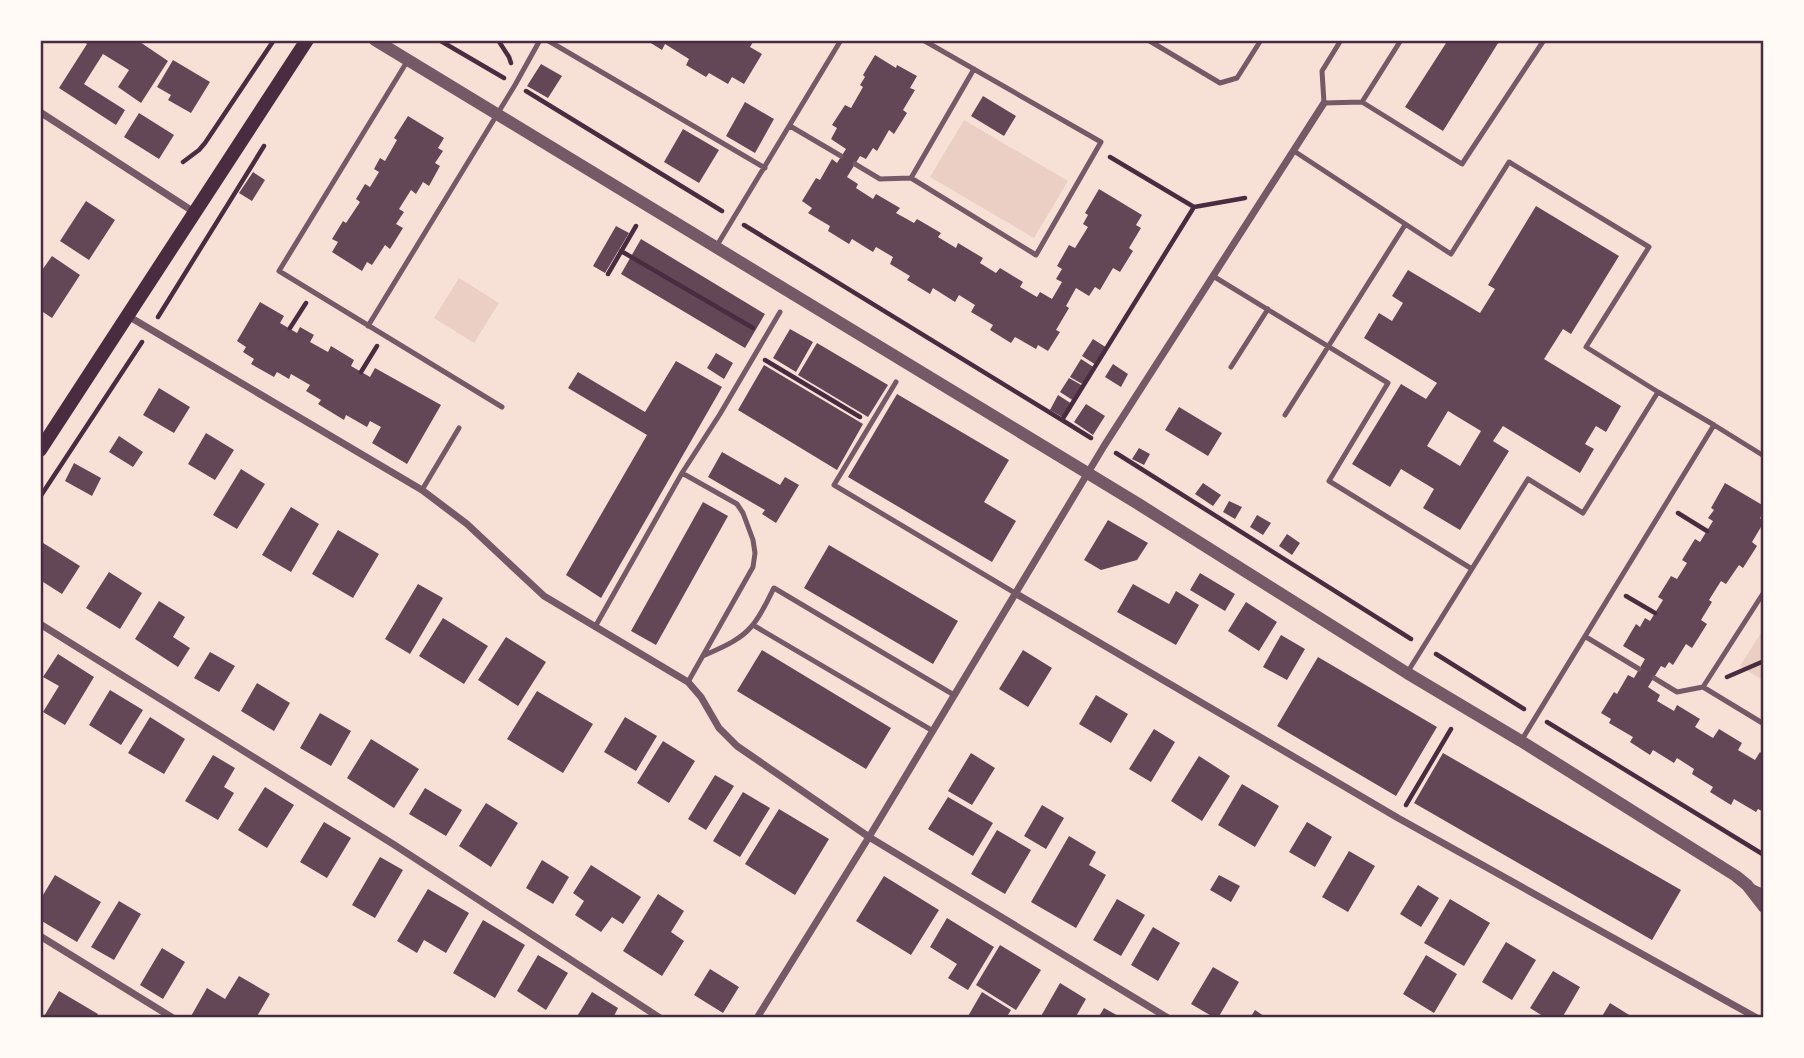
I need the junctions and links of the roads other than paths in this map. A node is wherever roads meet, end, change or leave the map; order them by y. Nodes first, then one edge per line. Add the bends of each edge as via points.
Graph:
1 (307, 40) edge
2 (375, 40) edge
3 (540, 40) edge
4 (547, 40) edge
5 (841, 40) edge
6 (923, 40) edge
7 (1148, 40) edge
8 (1261, 40) edge
9 (1341, 40) edge
10 (1401, 40) edge
11 (1544, 40) edge
12 (408, 60) junction
13 (974, 69) junction
14 (1362, 102) junction
15 (1324, 103) junction
16 (40, 112) edge
17 (496, 115) junction
18 (790, 126) junction
19 (1294, 151) junction
20 (841, 156) dead end
21 (855, 164) dead end
22 (765, 168) junction
23 (911, 178) junction
24 (194, 212) junction
25 (1405, 225) junction
26 (715, 248) junction
27 (1213, 276) junction
28 (1268, 309) junction
29 (780, 312) dead end
30 (128, 316) junction
31 (368, 326) junction
32 (1328, 346) junction
33 (1231, 367) dead end
34 (896, 382) dead end
35 (1658, 392) junction
36 (502, 407) dead end
37 (1285, 415) dead end
38 (1714, 425) junction
39 (459, 428) dead end
40 (40, 450) edge
41 (1764, 456) edge
42 (682, 473) junction
43 (1088, 473) junction
44 (422, 490) junction
45 (1472, 569) junction
46 (1764, 592) edge
47 (1015, 593) junction
48 (40, 624) edge
49 (753, 625) junction
50 (595, 627) junction
51 (1586, 636) junction
52 (703, 656) junction
53 (1639, 669) dead end
54 (1407, 673) junction
55 (1654, 678) dead end
56 (688, 682) junction
57 (1703, 687) junction
58 (954, 695) junction
59 (1764, 724) edge
60 (933, 731) junction
61 (1521, 741) junction
62 (869, 837) junction
63 (1747, 885) junction
64 (1764, 893) edge
65 (1764, 907) edge
66 (40, 936) edge
67 (173, 1018) edge
68 (660, 1018) edge
69 (757, 1018) edge
70 (1168, 1018) edge
71 (1757, 1018) edge

1 - 24 main road
2 - 12 street
3 - 17 lane
4 - 22 lane
5 - 18 lane
6 - 13 lane
7 - 8 lane via 1220,83 1237,78
9 - 15 lane via 1322,71
10 - 14 lane
11 - 14 lane via 1462,164
12 - 17 street
12 - 31 lane via 279,271
13 - 23 lane
13 - 23 lane via 1101,142 1036,255
14 - 15 lane
15 - 19 street
16 - 24 street
17 - 26 street
17 - 31 lane
18 - 20 lane
18 - 22 lane
19 - 25 lane
19 - 27 street
21 - 23 lane via 880,179
22 - 26 lane
24 - 30 main road
25 - 32 lane
25 - 35 lane via 1451,254 1508,162 1648,247 1587,347
26 - 43 street
27 - 28 lane
27 - 43 street
28 - 32 lane
28 - 33 lane
29 - 42 lane
30 - 40 main road
30 - 44 street
31 - 36 lane
32 - 37 lane
32 - 45 lane via 1388,383 1329,481
34 - 47 lane via 834,485
35 - 38 lane
35 - 45 lane via 1583,513 1528,479
38 - 41 lane
38 - 51 lane
39 - 44 lane
42 - 50 lane
42 - 52 lane via 737,504 755,553 753,567
43 - 47 street
43 - 54 street
44 - 50 street via 467,524 544,596
45 - 54 lane
46 - 57 lane
47 - 58 street
47 - 71 street via 1398,818
48 - 68 street via 393,844
49 - 52 lane via 736,640
49 - 58 lane via 774,588
49 - 60 lane
50 - 56 street
51 - 53 lane
51 - 61 lane
52 - 56 lane
54 - 61 street
55 - 57 lane via 1677,692
56 - 62 street via 737,746
57 - 59 lane
58 - 60 street
60 - 62 street
61 - 63 street
62 - 69 street
62 - 70 street
63 - 64 street
63 - 65 street
66 - 67 street

